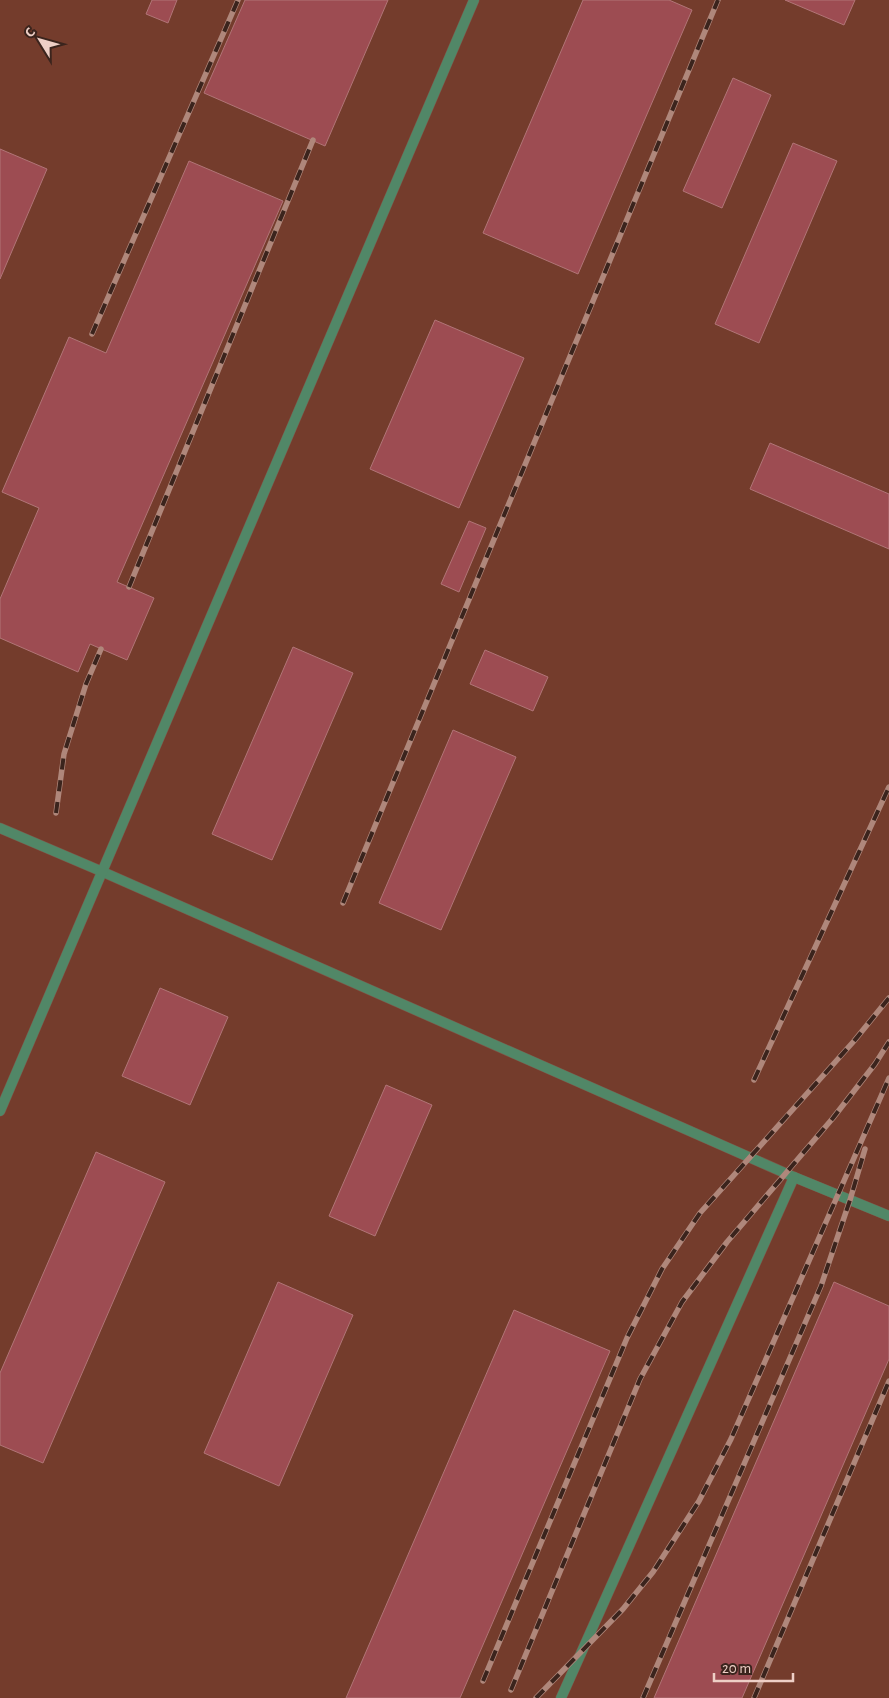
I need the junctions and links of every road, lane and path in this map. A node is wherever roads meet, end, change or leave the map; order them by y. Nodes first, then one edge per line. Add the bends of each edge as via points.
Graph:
1 (474, 0) edge
2 (0, 828) edge
3 (103, 872) junction
4 (0, 1111) edge
5 (794, 1177) junction
6 (889, 1216) edge
7 (561, 1698) edge

1 - 3 lane
2 - 3 lane
3 - 4 lane
3 - 5 lane
5 - 6 lane
5 - 7 lane

